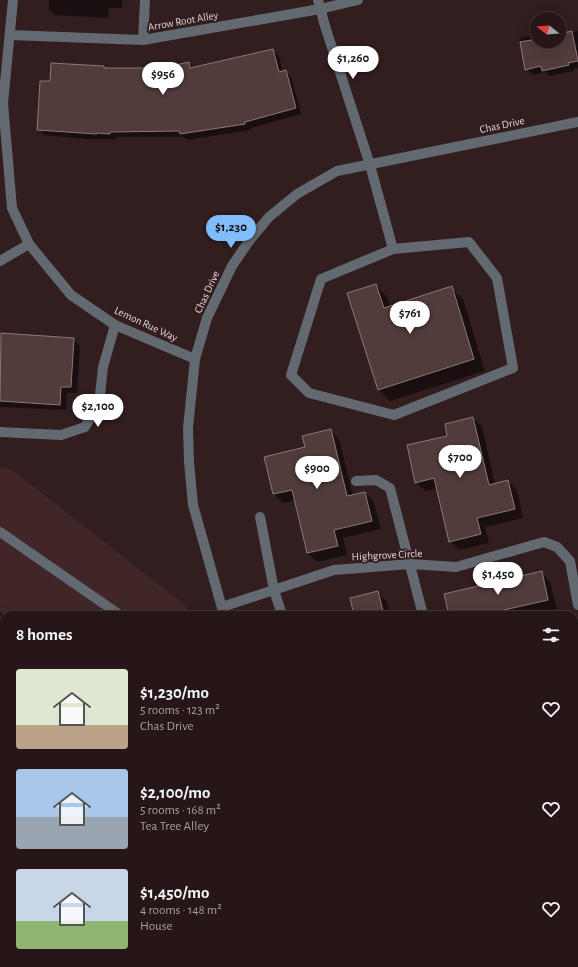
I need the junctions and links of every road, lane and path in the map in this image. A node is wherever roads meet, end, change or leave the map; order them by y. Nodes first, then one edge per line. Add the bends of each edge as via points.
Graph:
1 (13, 0) edge
2 (145, 0) edge
3 (358, 0) edge
4 (319, 4) edge
5 (10, 35) junction
6 (143, 40) junction
7 (578, 122) edge
8 (370, 165) junction
9 (29, 244) junction
10 (393, 249) junction
11 (0, 261) edge
12 (116, 325) junction
13 (195, 359) junction
14 (0, 432) edge
15 (356, 481) dead end
16 (260, 517) dead end
17 (0, 532) edge
18 (410, 564) junction
19 (274, 590) junction
20 (578, 605) edge
21 (114, 611) edge
22 (223, 611) edge
23 (281, 611) edge
24 (422, 611) edge

1 - 5 street, Lemon Rue Way
2 - 6 street
3 - 4 street, Arrow Root Alley
4 - 6 street, Arrow Root Alley
4 - 8 street
5 - 6 street, Arrow Root Alley
5 - 9 street, Lemon Rue Way via 4,103 12,208
7 - 8 street, Chas Drive
8 - 10 street
8 - 13 street, Chas Drive via 337,172 297,194 269,217 232,266 207,318
9 - 11 street
9 - 12 street, Lemon Rue Way via 71,295
10 - 10 street via 469,242 497,278 513,368 394,415 309,393 291,375 321,279
12 - 13 street, Lemon Rue Way
12 - 14 street via 103,367 100,404 85,427 61,435
13 - 22 street, Chas Drive via 188,428 193,505
15 - 18 street via 376,480 390,488
16 - 19 street
17 - 21 street
18 - 19 street, Highgrove Circle via 334,570
18 - 20 street, Highgrove Circle via 456,567 544,542 557,547 570,561
18 - 24 street
19 - 22 street, Highgrove Circle
19 - 23 street

